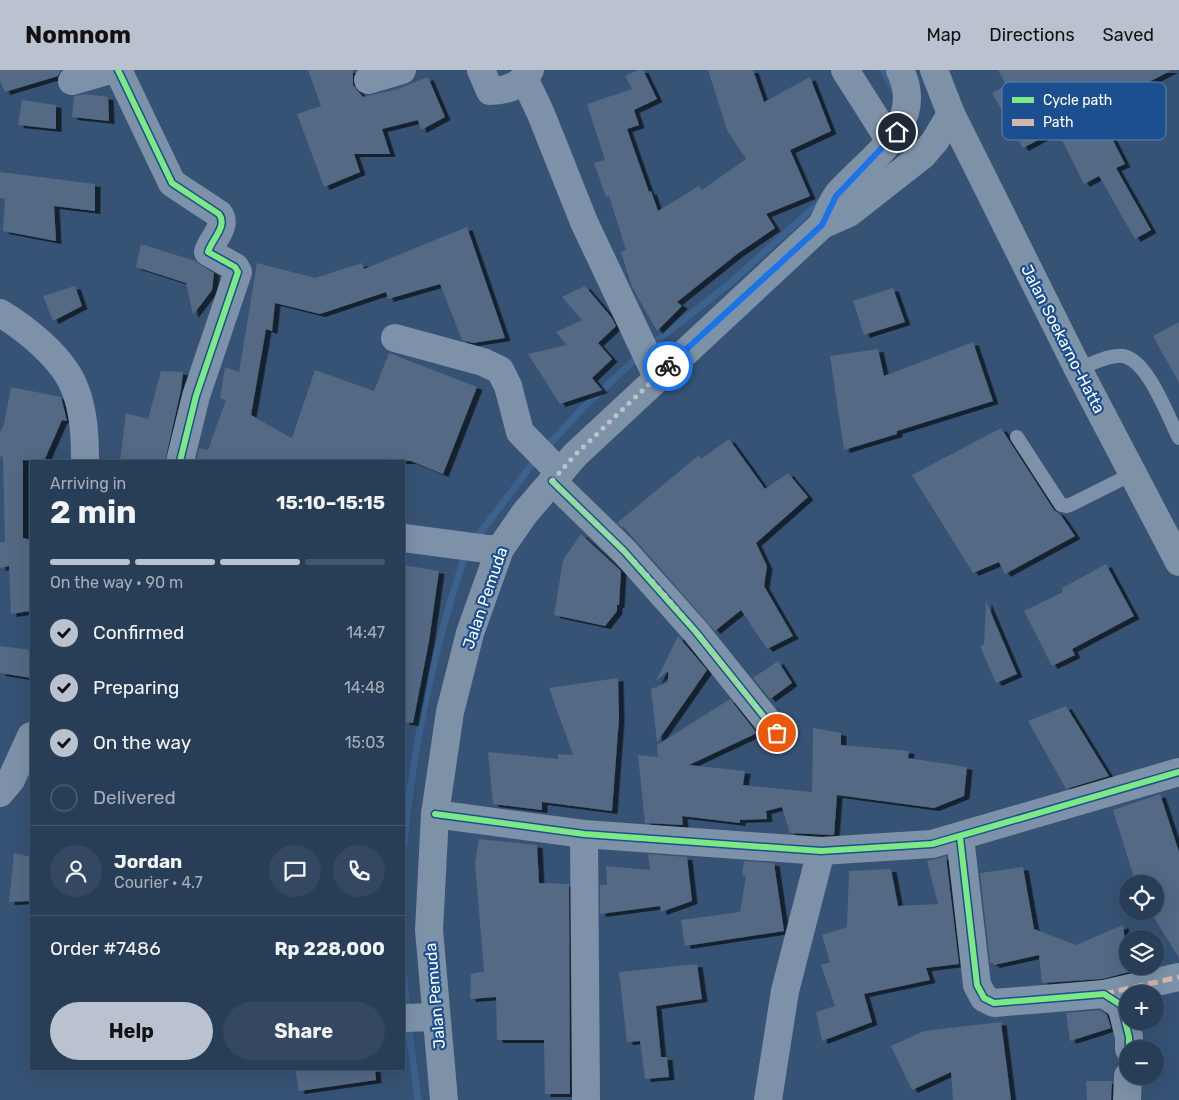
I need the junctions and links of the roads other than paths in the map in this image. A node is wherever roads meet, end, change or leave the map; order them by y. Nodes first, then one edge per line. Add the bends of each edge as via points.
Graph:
1 (110, 70) edge
2 (118, 70) edge
3 (402, 70) edge
4 (481, 70) edge
5 (845, 70) edge
6 (934, 70) edge
7 (528, 75) edge
8 (902, 76) edge
9 (368, 80) dead end
10 (72, 81) dead end
11 (951, 114) junction
12 (890, 141) junction
13 (822, 225) junction
14 (0, 313) edge
15 (395, 338) dead end
16 (654, 369) junction
17 (1078, 369) junction
18 (1017, 437) dead end
19 (1179, 438) edge
20 (85, 460) edge
21 (180, 460) edge
22 (554, 472) junction
23 (1132, 474) junction
24 (405, 538) edge
25 (493, 549) junction
26 (1179, 562) edge
27 (777, 733) dead end
28 (30, 738) edge
29 (1179, 772) edge
30 (0, 793) edge
31 (435, 814) junction
32 (584, 834) junction
33 (960, 837) junction
34 (821, 852) junction
35 (1179, 977) edge
36 (1104, 994) junction
37 (421, 1018) edge
38 (1129, 1040) edge
39 (1128, 1085) edge
40 (444, 1100) edge
41 (586, 1100) edge
42 (768, 1100) edge
43 (1127, 1100) edge

1 - 10 street
2 - 21 street via 172,183 222,218 208,252 238,272 196,396
3 - 9 street
4 - 7 street via 490,91 502,91
5 - 12 street
6 - 11 highway, Jalan Soekarno-Hatta
7 - 16 street via 584,222
8 - 12 highway, Jalan Pemuda via 907,107 904,122
11 - 13 highway, Jalan Pemuda via 923,154 849,213
11 - 17 highway, Jalan Soekarno-Hatta
12 - 13 highway, Jalan Pemuda via 836,196
13 - 16 highway, Jalan Pemuda
14 - 20 street via 54,355 75,388 85,432
15 - 22 street via 483,362 500,370 508,386 520,432
16 - 22 highway, Jalan Pemuda
17 - 19 lane via 1122,356 1134,361 1146,372
17 - 23 highway, Jalan Soekarno-Hatta
18 - 23 lane via 1061,505 1072,504
22 - 25 highway, Jalan Pemuda
22 - 27 street via 696,632
23 - 26 highway, Jalan Soekarno-Hatta
24 - 25 street
25 - 31 highway, Jalan Pemuda via 450,712
28 - 30 street via 11,780
29 - 33 street
31 - 32 street
31 - 37 highway, Jalan Pemuda
32 - 34 street
32 - 41 street
33 - 34 street via 932,844
33 - 36 street via 977,985 984,998 994,1003
34 - 42 street via 785,991
35 - 36 street
36 - 38 street via 1121,1004
37 - 40 highway, Jalan Pemuda
39 - 43 street

